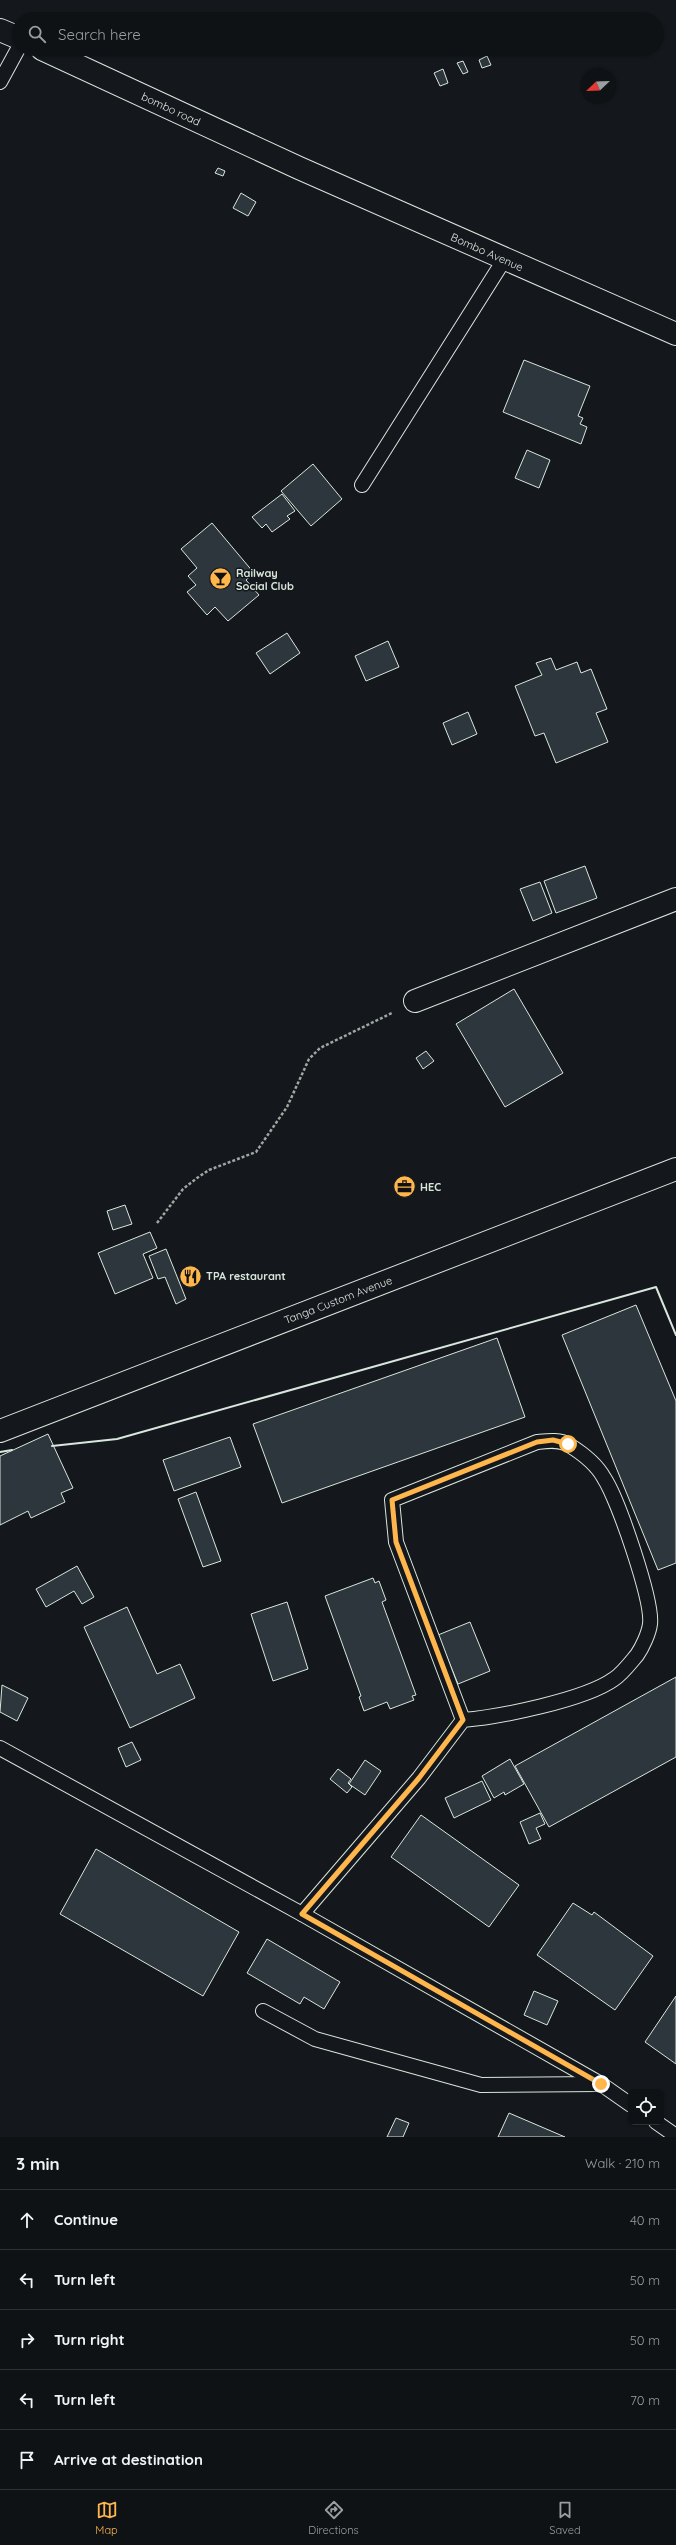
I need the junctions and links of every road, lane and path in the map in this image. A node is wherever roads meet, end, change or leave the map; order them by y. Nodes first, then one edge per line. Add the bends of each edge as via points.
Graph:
1 (0, 30) edge
2 (12, 35) edge
3 (14, 56) edge
4 (57, 56) edge
5 (0, 82) edge
6 (299, 168) joint
7 (504, 260) junction
8 (676, 334) edge
9 (362, 485) dead end
10 (676, 899) edge
11 (415, 1001) joint
12 (676, 1169) edge
13 (157, 1224) dead end
14 (0, 1431) edge
15 (463, 1720) junction
16 (0, 1748) edge
17 (302, 1914) junction
18 (263, 2012) dead end
19 (601, 2084) junction
20 (628, 2103) edge
21 (660, 2125) edge
22 (676, 2136) edge

1 - 2 street
3 - 5 lane
4 - 6 street, bombo road
6 - 7 street, Bombo Avenue
7 - 8 street, Bombo Avenue
7 - 9 lane
10 - 11 street
11 - 13 path via 320,1048 309,1059 287,1107 256,1152 209,1170 197,1178 183,1189
12 - 14 street, Tanga Custom Avenue
15 - 15 lane via 499,1715 579,1695 614,1679 638,1654 650,1625 648,1599 629,1537 604,1478 588,1459 568,1444 553,1440 537,1442 392,1500 396,1542
15 - 17 lane via 419,1778
16 - 17 lane
17 - 19 lane
18 - 19 lane via 315,2039 481,2085
19 - 20 lane
21 - 22 lane

